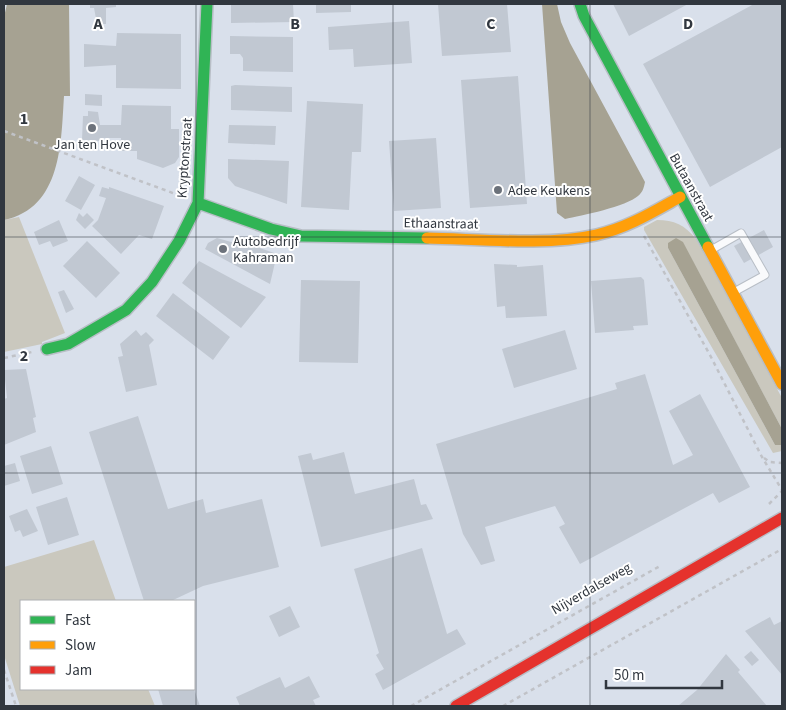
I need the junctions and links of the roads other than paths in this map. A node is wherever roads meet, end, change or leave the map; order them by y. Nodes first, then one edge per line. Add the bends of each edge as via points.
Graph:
1 (208, 4) edge
2 (580, 4) edge
3 (680, 197) junction
4 (198, 202) junction
5 (710, 250) junction
6 (734, 293) junction
7 (46, 349) road end
8 (782, 384) edge
9 (782, 518) edge
10 (456, 706) edge

1 - 4 street, Kryptonstraat
2 - 3 street, Butaanstraat via 594,38
3 - 4 street, Ethaanstraat via 636,222 597,235 563,240 301,236 271,229
3 - 5 street, Butaanstraat
4 - 7 street, Kryptonstraat via 179,241 152,282 126,310 68,344
5 - 6 street, Butaanstraat
5 - 6 lane via 741,233 765,275
6 - 8 street, Butaanstraat
9 - 10 street

